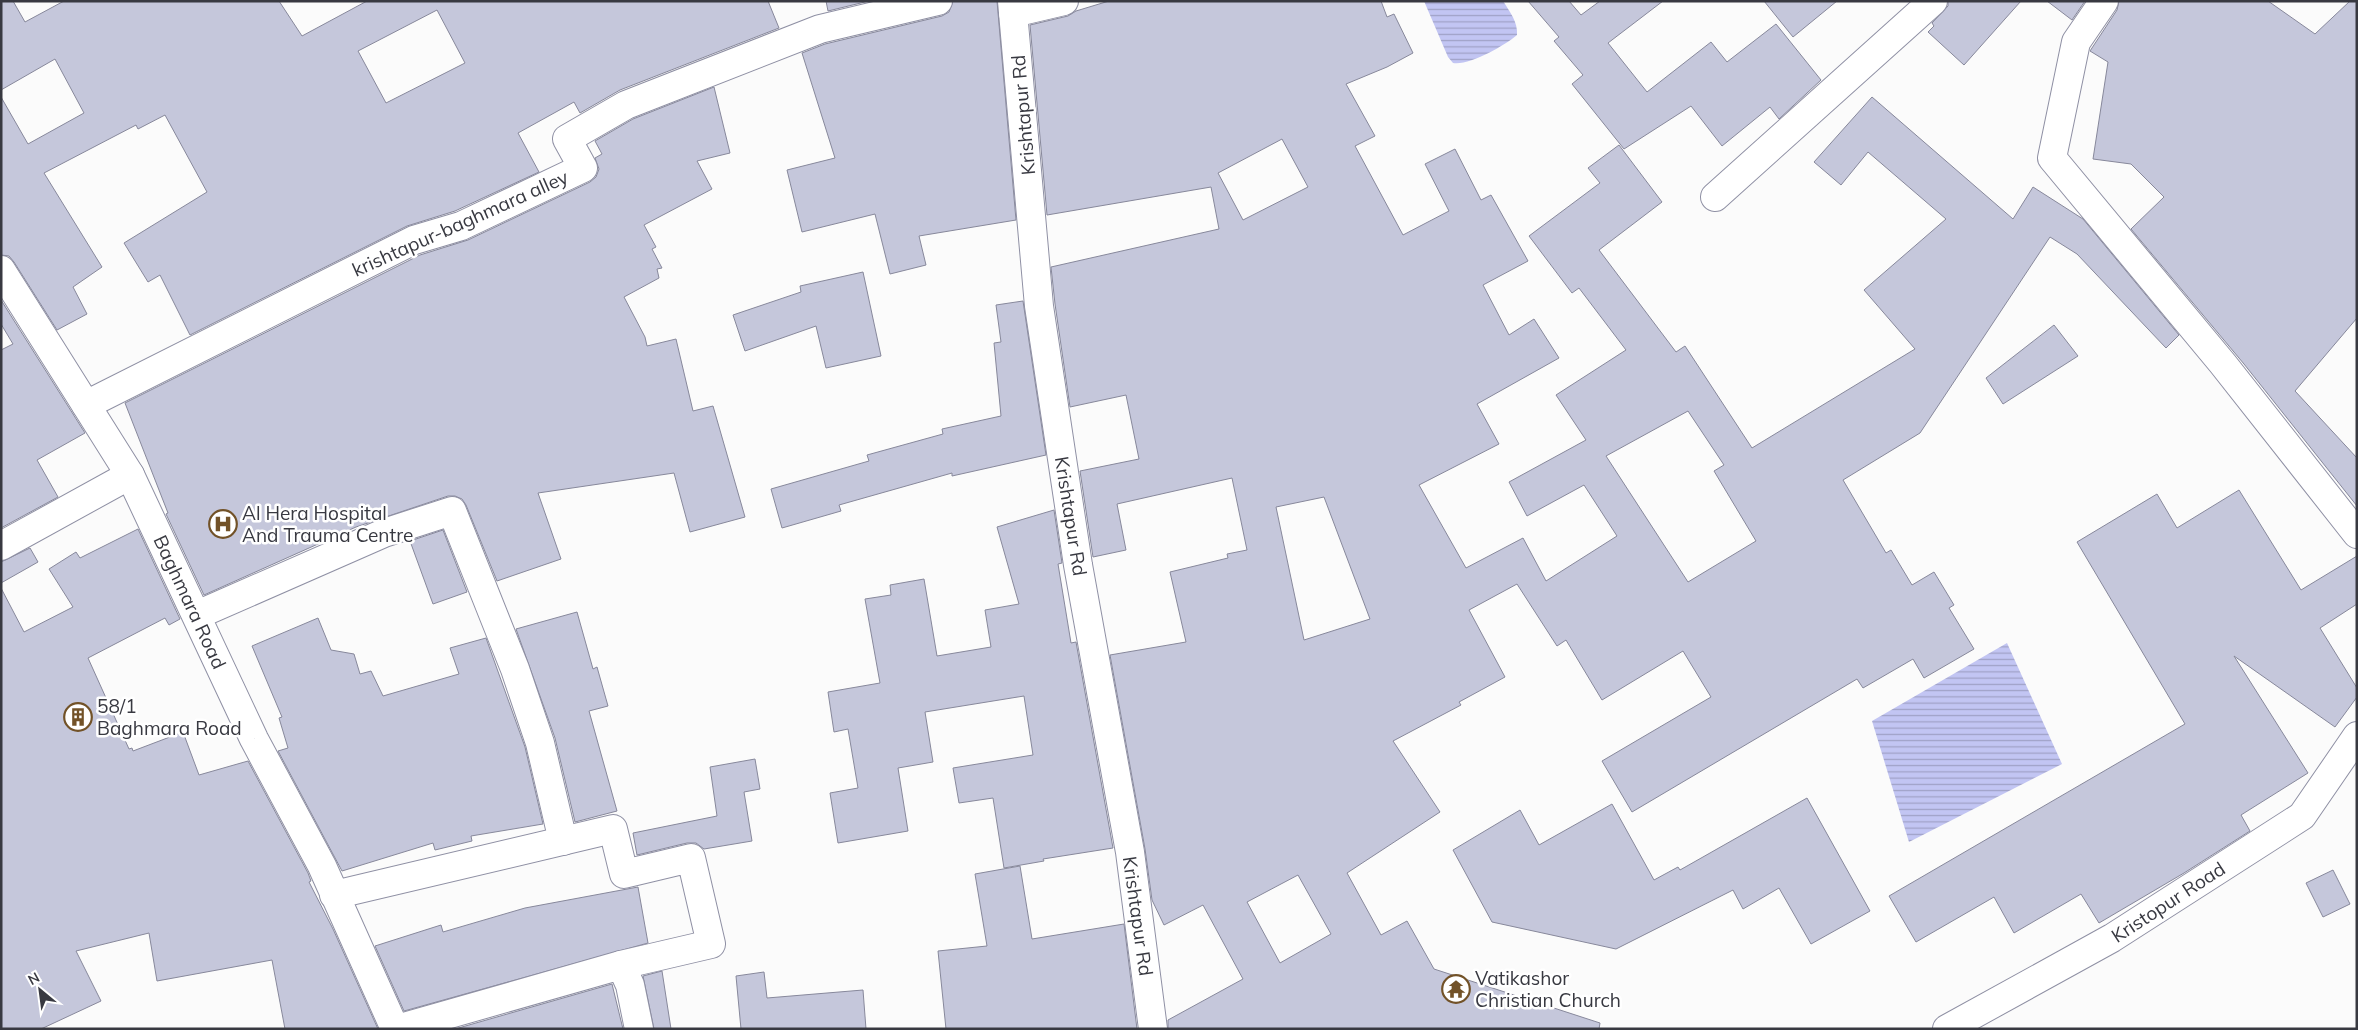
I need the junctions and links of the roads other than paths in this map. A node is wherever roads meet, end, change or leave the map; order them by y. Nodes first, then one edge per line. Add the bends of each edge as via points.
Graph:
1 (938, 1) edge
2 (1064, 1) edge
3 (1933, 1) edge
4 (2104, 1) edge
5 (1012, 7) edge
6 (1715, 197) dead end
7 (1, 270) edge
8 (86, 405) junction
9 (130, 475) junction
10 (2357, 534) edge
11 (1, 546) edge
12 (197, 615) junction
13 (2357, 736) edge
14 (563, 841) junction
15 (334, 895) junction
16 (621, 965) junction
17 (396, 1029) edge
18 (639, 1029) edge
19 (1153, 1029) edge
20 (1947, 1029) edge

1 - 8 street, krishtapur-baghmara alley via 820,29 626,105 567,139 583,168 461,226 414,240
2 - 5 street
3 - 6 street
4 - 10 street via 2076,42 2052,158 2223,364
5 - 19 street, Krishtapur Rd via 1039,306 1078,565 1130,852
7 - 8 street, Baghmara Road
8 - 9 street, Baghmara Road
9 - 11 street
9 - 12 street, Baghmara Road
12 - 14 street via 384,533 452,511 515,669 540,743
12 - 15 street, Baghmara Road via 254,738
13 - 20 street, Kristopur Road via 2302,816 2112,938
14 - 15 street
14 - 16 street via 613,829 624,874 691,858 711,944
15 - 17 street, Baghmara Road
16 - 17 street
16 - 18 street via 630,984

